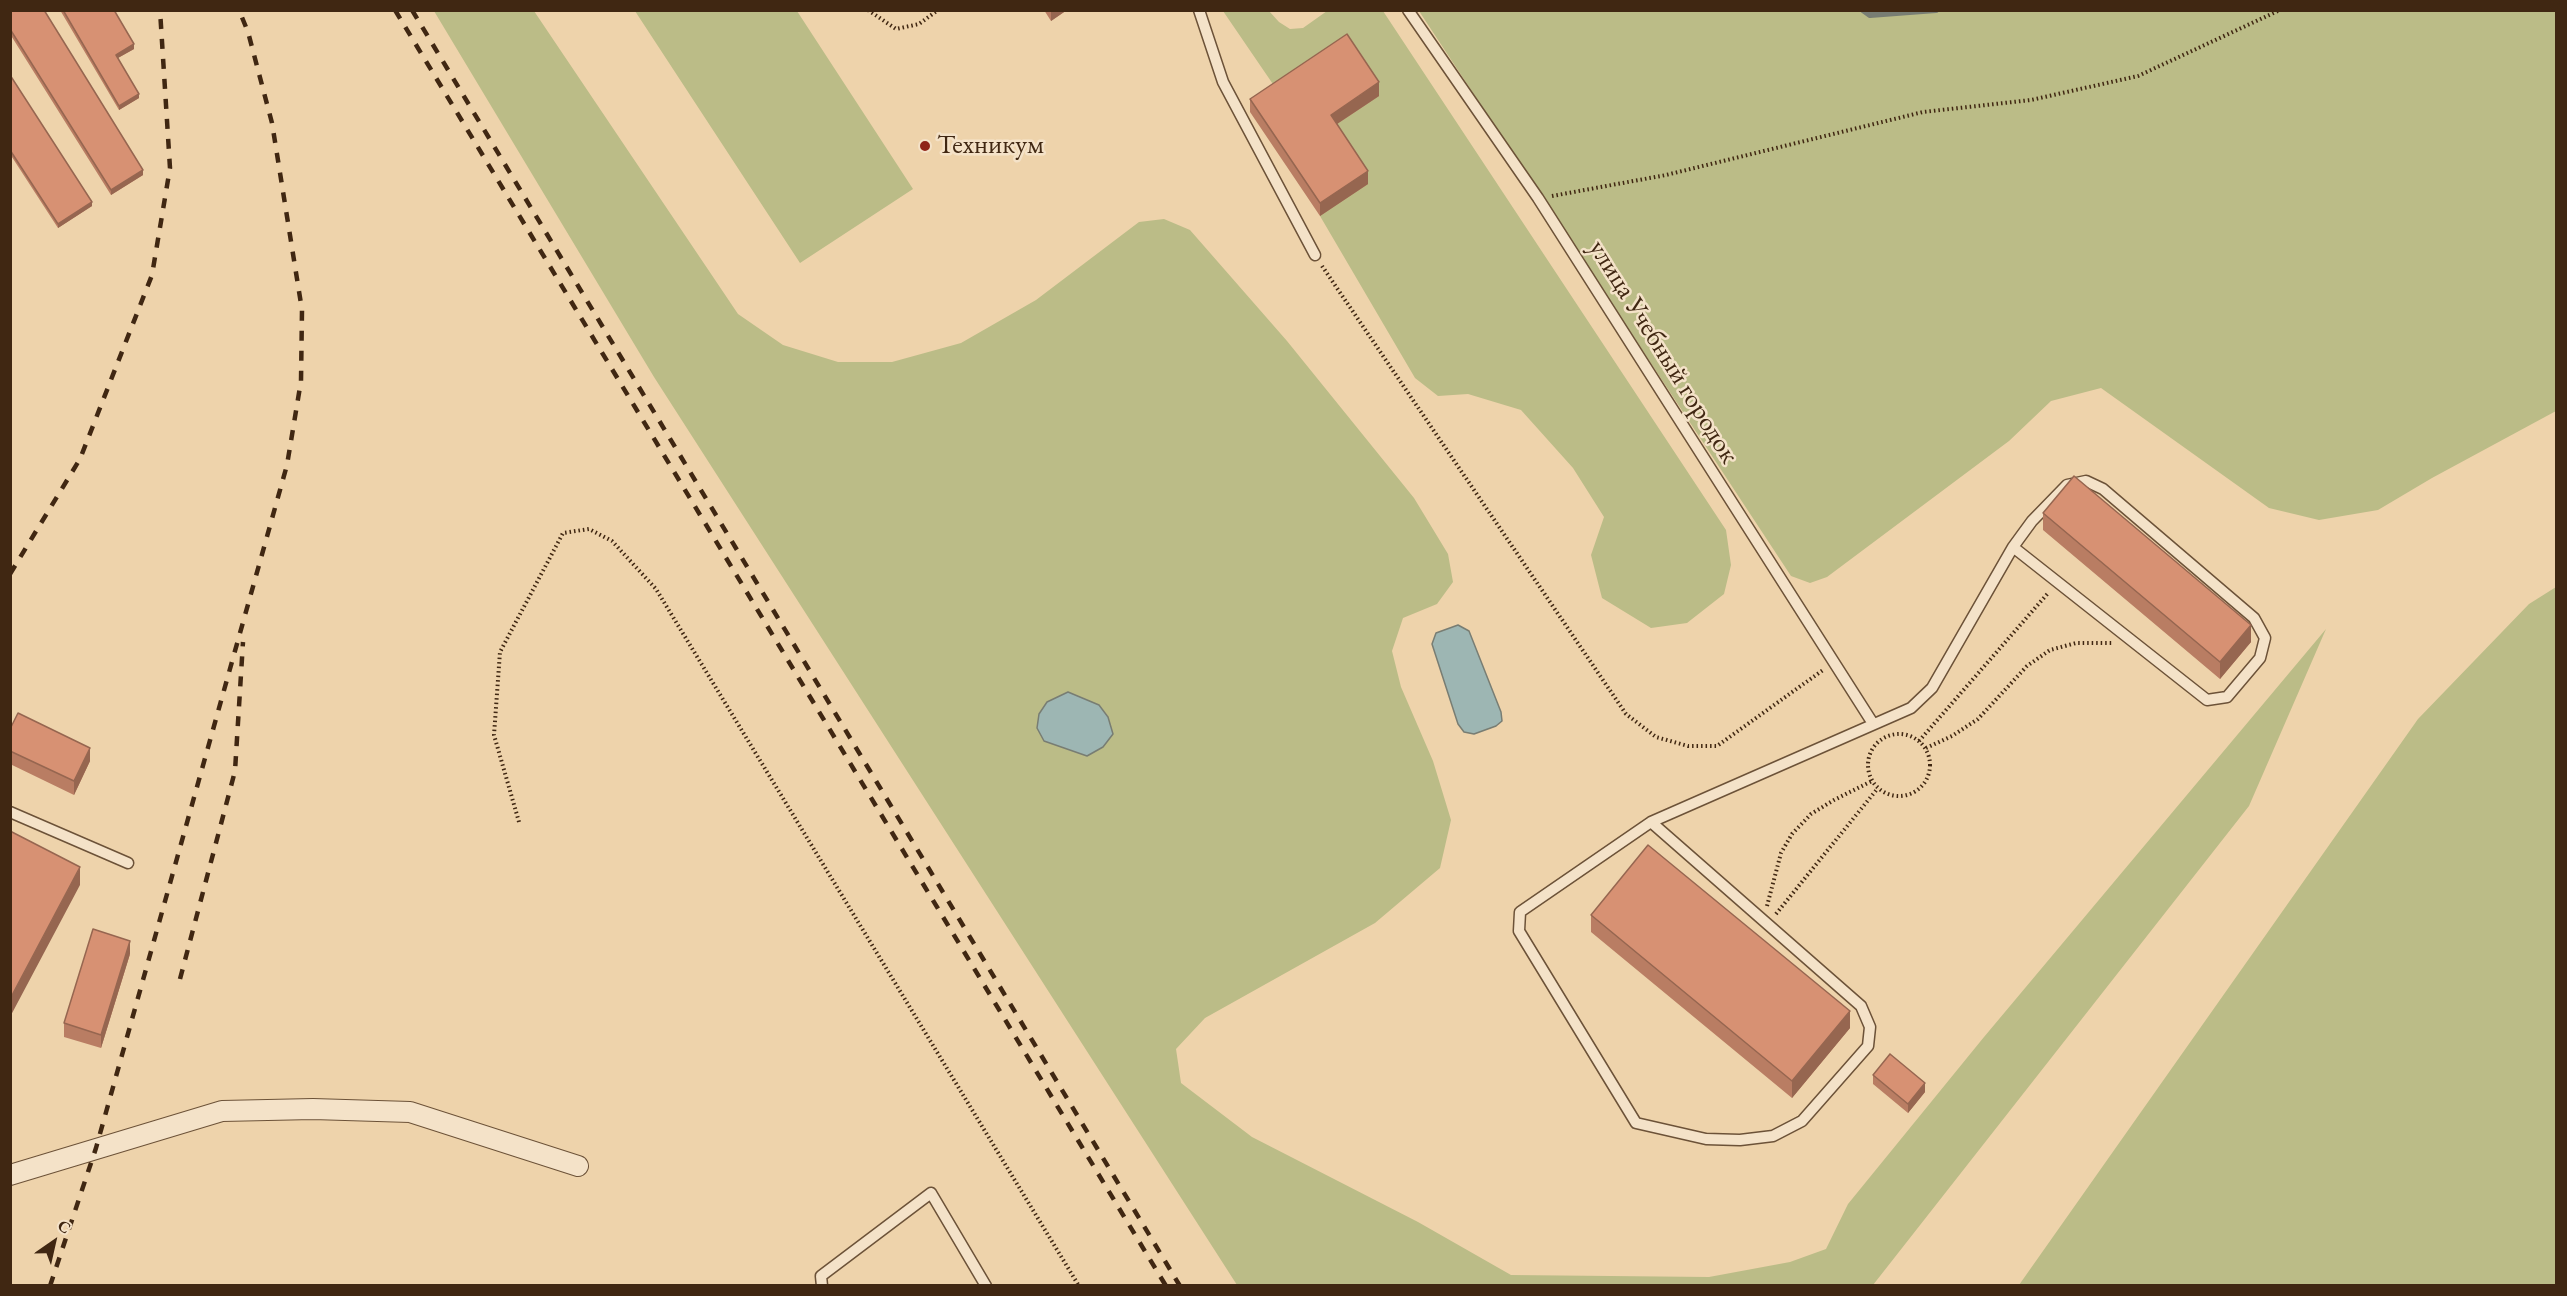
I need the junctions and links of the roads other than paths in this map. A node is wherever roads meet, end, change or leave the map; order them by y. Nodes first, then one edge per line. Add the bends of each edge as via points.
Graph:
1 (1199, 10) edge
2 (1408, 10) edge
3 (1315, 255) road end
4 (2013, 548) junction
5 (1872, 722) junction
6 (10, 812) edge
7 (1651, 822) junction
8 (128, 863) dead end
9 (578, 1166) dead end
10 (10, 1175) edge
11 (822, 1286) edge
12 (986, 1286) edge

1 - 3 lane via 1223,82
2 - 5 lane, улица Учебный городок via 1538,198
4 - 4 lane via 2032,521 2067,485 2086,481 2103,489 2254,618 2265,638 2260,658 2227,696 2207,700
4 - 5 lane via 1932,688 1911,708
5 - 7 lane
6 - 8 lane
7 - 7 lane via 1861,1006 1870,1027 1868,1046 1802,1121 1773,1137 1706,1139 1636,1123 1519,931 1520,912
9 - 10 street via 411,1112 313,1109 222,1111
11 - 12 lane via 821,1275 931,1193

